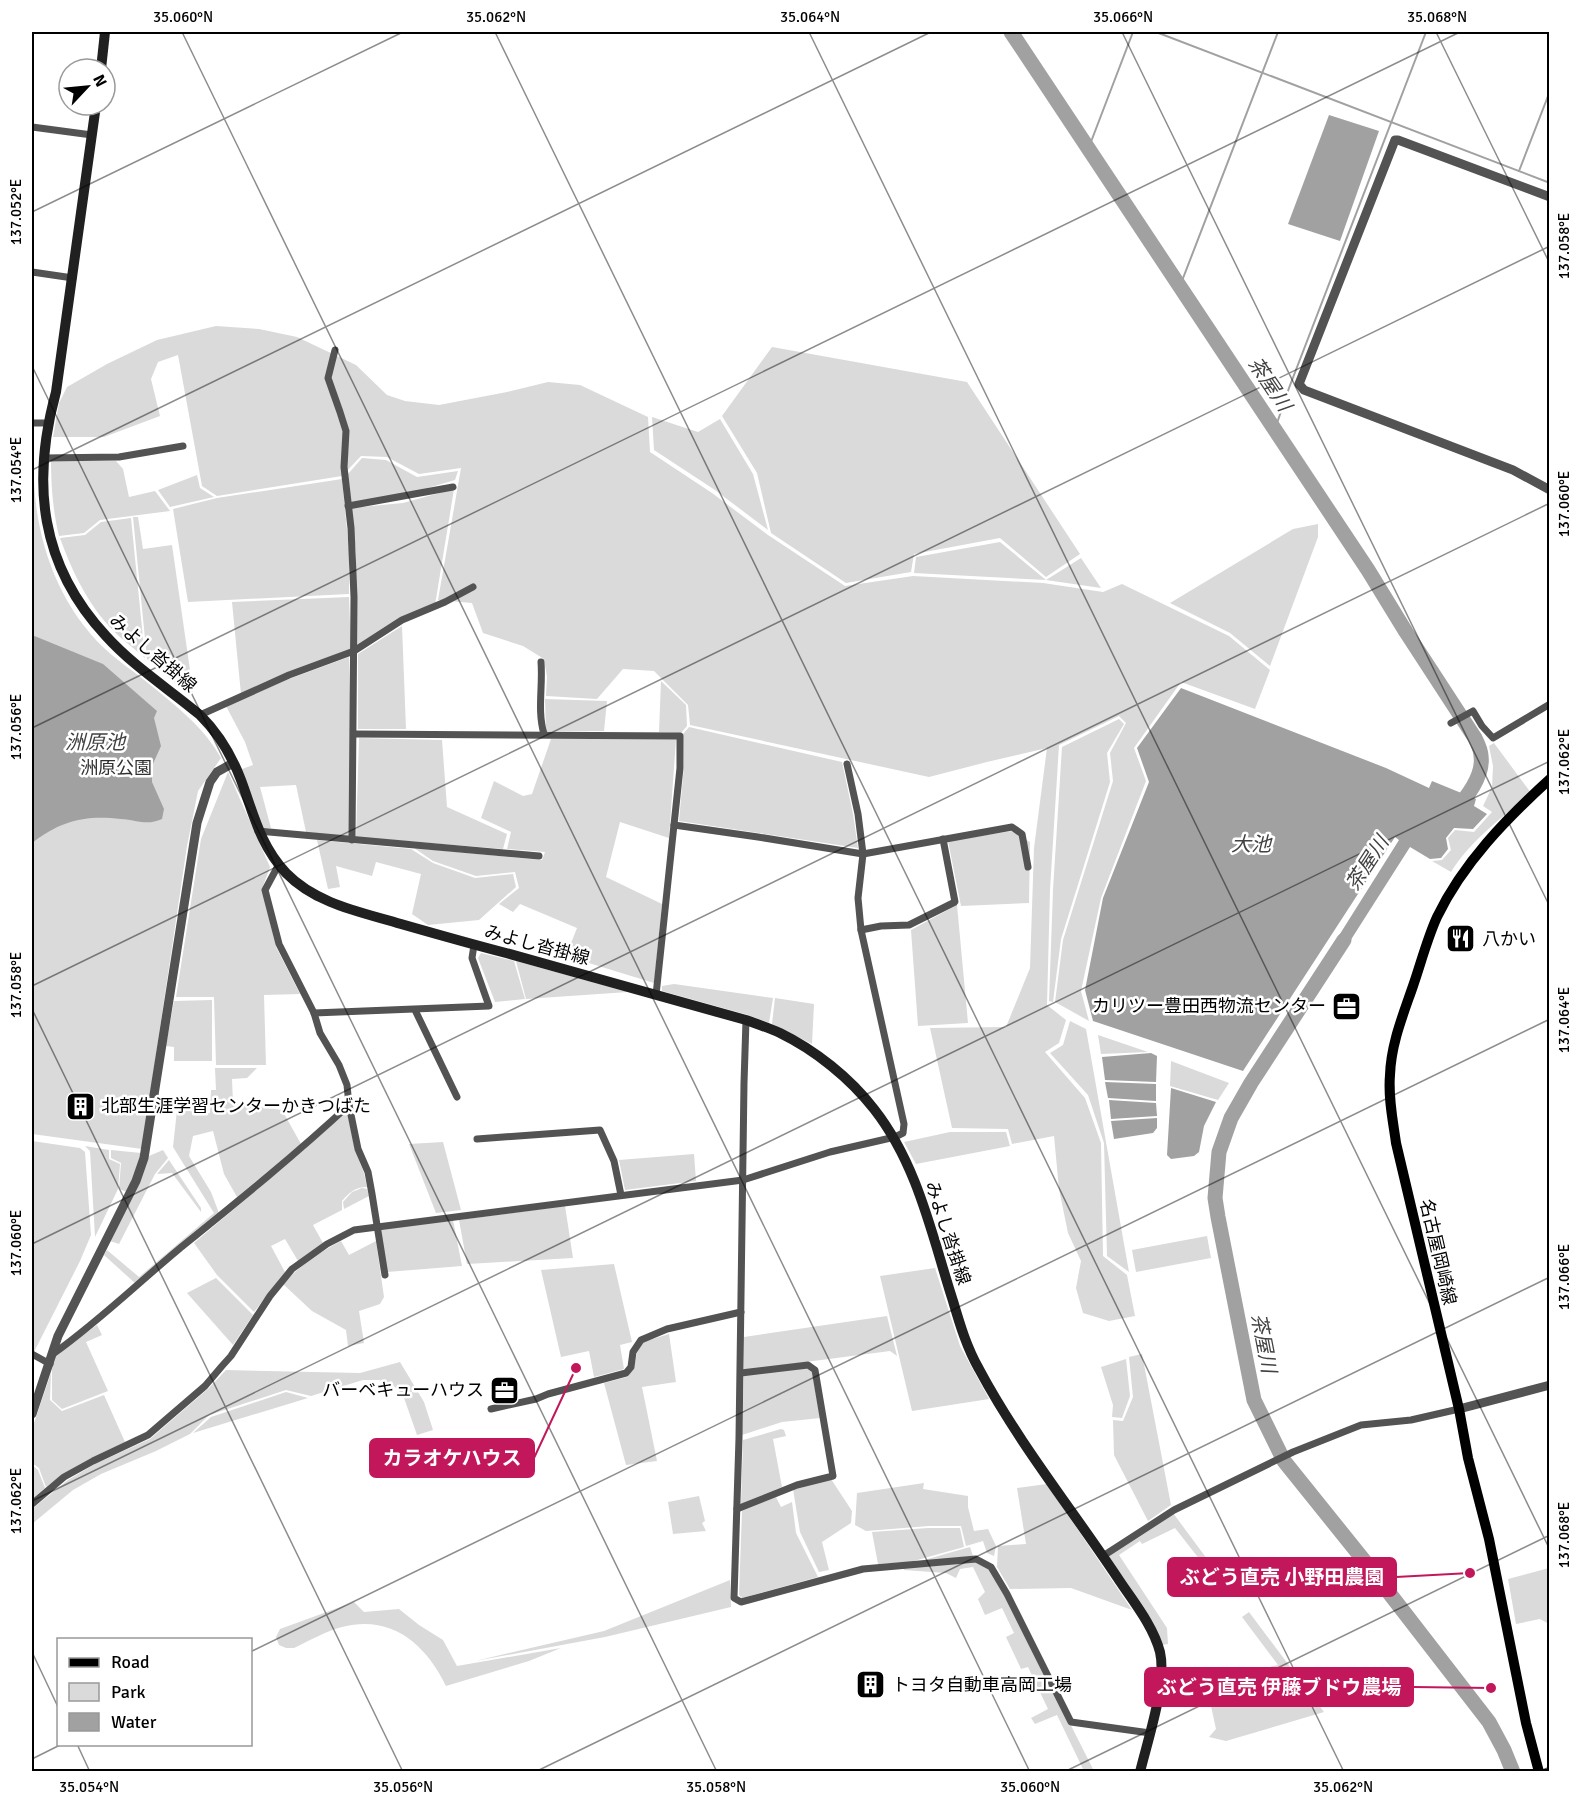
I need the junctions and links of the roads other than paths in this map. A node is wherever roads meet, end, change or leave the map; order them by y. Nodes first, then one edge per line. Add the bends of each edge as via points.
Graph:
1 (105, 32) edge
2 (102, 57) edge
3 (94, 117) edge
4 (32, 127) edge
5 (92, 135) junction
6 (1550, 197) edge
7 (32, 272) edge
8 (73, 278) junction
9 (335, 350) dead end
10 (32, 423) edge
11 (47, 423) junction
12 (183, 446) dead end
13 (44, 458) junction
14 (453, 487) dead end
15 (1550, 490) edge
16 (348, 506) junction
17 (473, 587) dead end
18 (354, 651) junction
19 (541, 662) dead end
20 (1550, 704) edge
21 (200, 716) junction
22 (1451, 723) dead end
23 (354, 734) junction
24 (544, 734) junction
25 (233, 763) junction
26 (847, 764) dead end
27 (1550, 779) edge
28 (674, 825) junction
29 (258, 831) junction
30 (943, 839) junction
31 (352, 840) junction
32 (863, 854) junction
33 (539, 856) dead end
34 (279, 864) junction
35 (1028, 867) dead end
36 (861, 930) junction
37 (474, 945) junction
38 (656, 995) junction
39 (415, 1010) junction
40 (314, 1013) junction
41 (746, 1020) junction
42 (457, 1097) dead end
43 (349, 1105) junction
44 (894, 1137) junction
45 (477, 1139) dead end
46 (743, 1180) junction
47 (621, 1195) junction
48 (377, 1227) junction
49 (385, 1275) dead end
50 (741, 1312) junction
51 (32, 1354) edge
52 (51, 1359) junction
53 (741, 1373) junction
54 (1550, 1384) edge
55 (491, 1409) dead end
56 (1459, 1409) junction
57 (32, 1414) edge
58 (32, 1504) edge
59 (737, 1509) junction
60 (1103, 1556) junction
61 (1150, 1733) junction
62 (1140, 1772) edge
63 (1539, 1772) edge

1 - 2 main road
3 - 5 main road, みよし沓掛線
4 - 5 street
5 - 8 main road, みよし沓掛線
6 - 15 street via 1394,141 1299,384 1304,390 1513,470
7 - 8 street
8 - 11 main road, みよし沓掛線 via 56,392
9 - 16 street via 328,378 346,431
10 - 11 street
11 - 13 main road, みよし沓掛線
12 - 13 street via 119,457
13 - 21 main road, みよし沓掛線 via 43,502 47,523 59,564 76,597 106,637
14 - 16 street
16 - 18 street
17 - 18 street via 402,620
18 - 21 street via 289,675
18 - 23 street
19 - 24 street
20 - 22 street via 1492,738 1473,711
21 - 25 main road, みよし沓掛線 via 220,738
23 - 24 street
23 - 31 street
24 - 28 street via 680,736
25 - 29 main road, みよし沓掛線
25 - 52 street via 217,772 210,782 197,823 144,1158 58,1336
26 - 32 street
27 - 56 main road, 名古屋岡崎線 via 1483,846 1451,892 1427,942 1392,1057 1390,1092 1396,1143
28 - 32 street
28 - 38 street
29 - 31 street
29 - 34 main road, みよし沓掛線
30 - 32 street
30 - 35 street via 1012,827 1022,834
30 - 36 street via 955,902 909,925
31 - 33 street
32 - 36 street via 858,898
34 - 37 main road, みよし沓掛線 via 302,887 323,898
34 - 40 street via 265,890 279,944
36 - 44 street via 903,1124 903,1133
37 - 38 main road, みよし沓掛線
37 - 39 street via 472,958 489,1006
38 - 41 main road, みよし沓掛線
39 - 40 street
39 - 42 street
40 - 43 street via 347,1085
41 - 44 main road, みよし沓掛線 via 780,1033 816,1054 851,1084
41 - 46 street
43 - 48 street via 358,1149 368,1173
43 - 52 street
44 - 46 street via 830,1152
44 - 60 main road, みよし沓掛線 via 917,1186 977,1366 999,1406
45 - 47 street via 600,1130 614,1161
46 - 47 street
46 - 50 street
47 - 48 street
48 - 49 street
48 - 58 street via 354,1230 292,1269 205,1386 148,1435 64,1477
50 - 53 street
50 - 55 street via 667,1329 641,1340 626,1373
51 - 52 street
52 - 57 street
53 - 59 street
53 - 59 street via 808,1365 815,1370 834,1476 797,1485
54 - 56 street
56 - 60 street via 1411,1420 1361,1425 1293,1452 1174,1510
56 - 63 main road, 名古屋岡崎線
59 - 61 street via 734,1598 741,1602 863,1569 976,1559 991,1567 1007,1594 1071,1722
60 - 61 main road, みよし沓掛線 via 1160,1651 1160,1690
61 - 62 main road, みよし沓掛線

